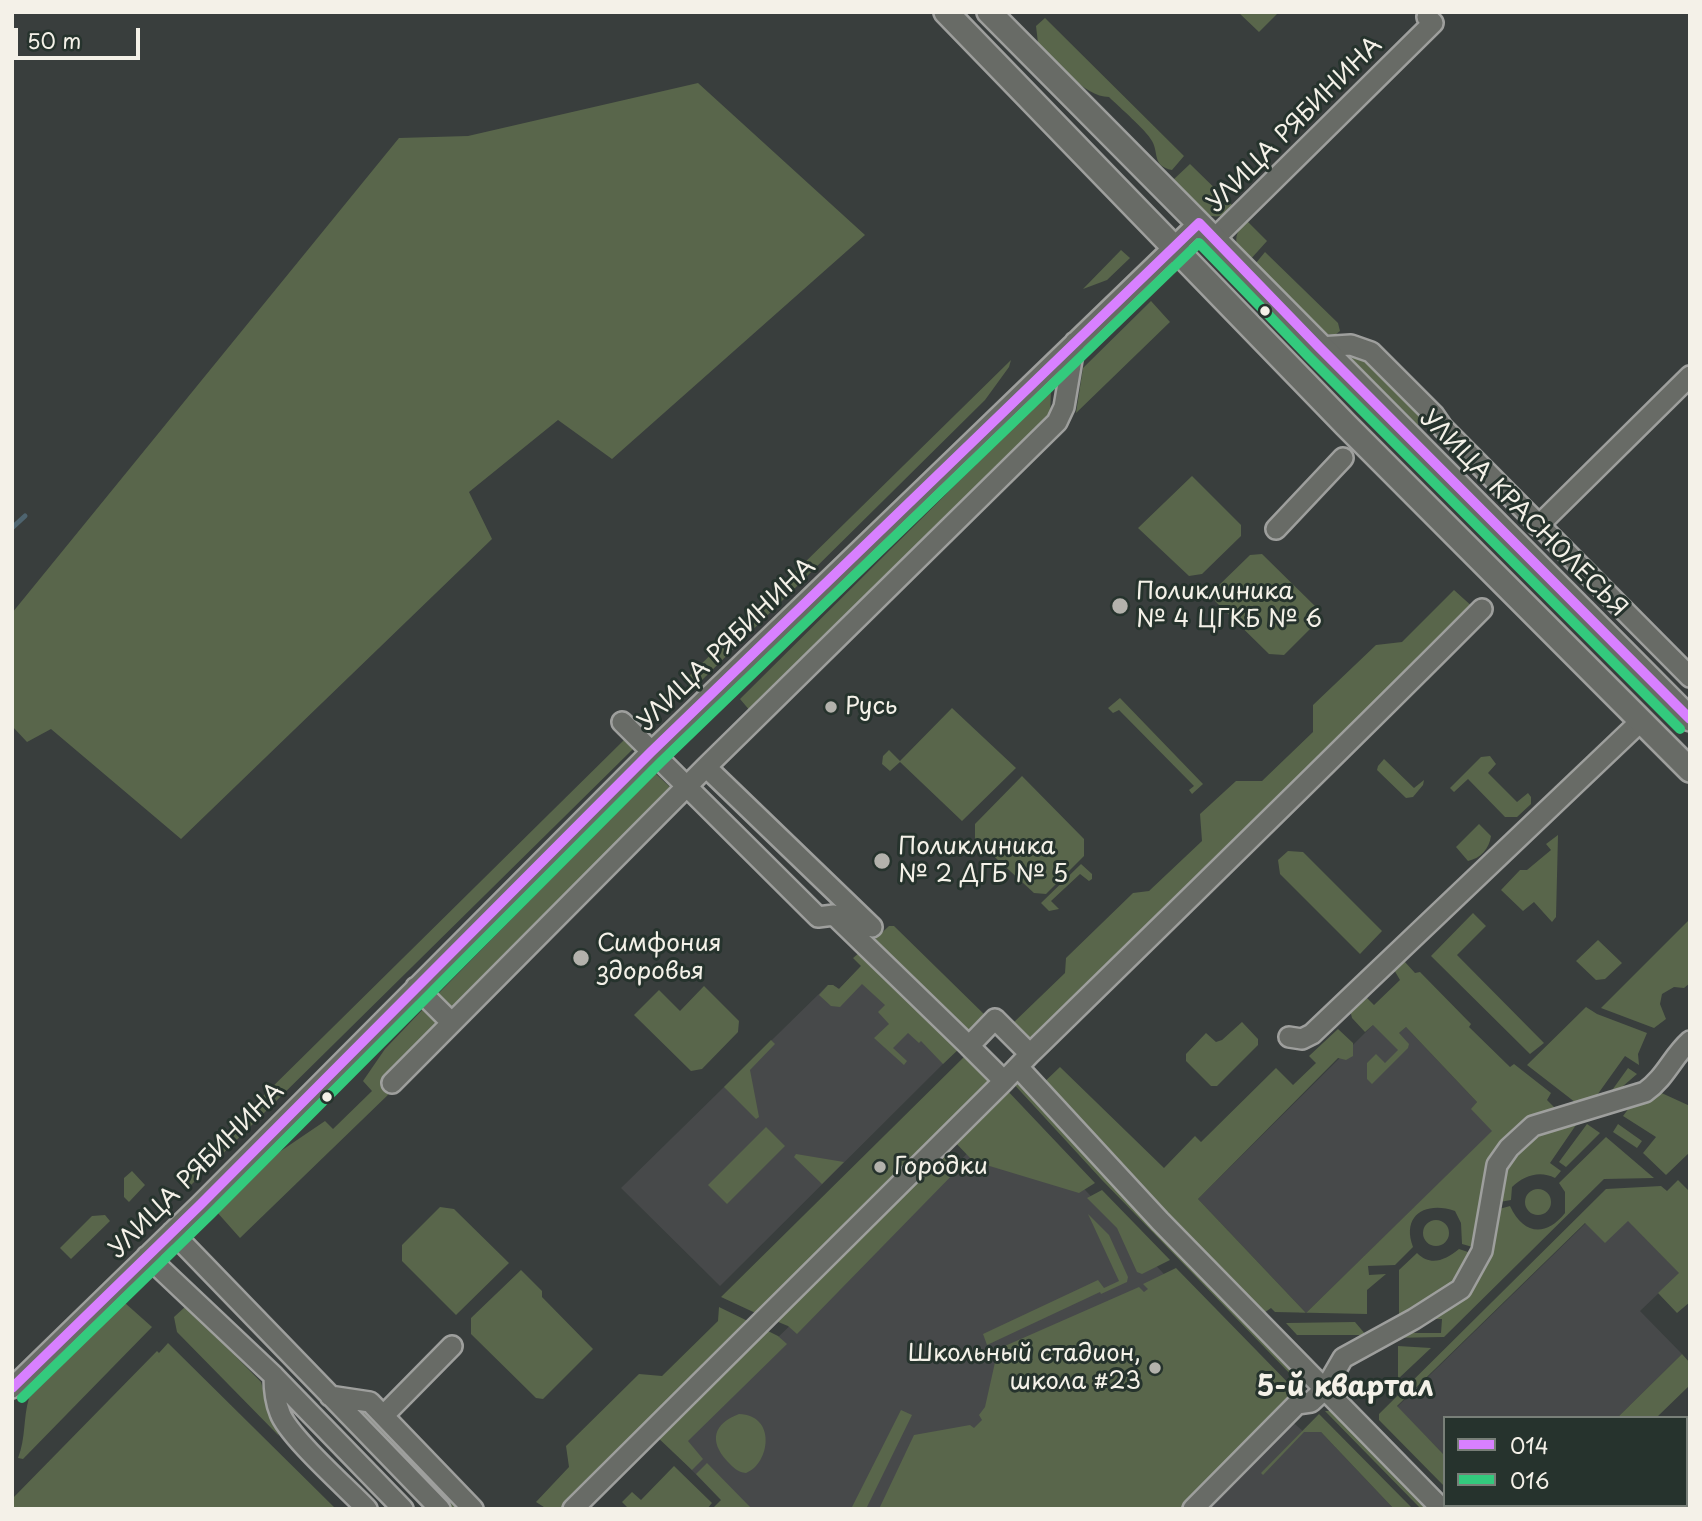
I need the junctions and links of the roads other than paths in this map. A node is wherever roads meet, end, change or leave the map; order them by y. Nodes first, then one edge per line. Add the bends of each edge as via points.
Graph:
1 (946, 12) edge
2 (989, 12) edge
3 (1427, 17) dead end
4 (1207, 231) junction
5 (1174, 247) junction
6 (1075, 342) junction
7 (1318, 347) junction
8 (1690, 376) edge
9 (1346, 425) junction
10 (1377, 456) junction
11 (1343, 458) junction
12 (1538, 526) junction
13 (1276, 529) dead end
14 (1482, 609) dead end
15 (1690, 677) edge
16 (1690, 719) edge
17 (1641, 721) junction
18 (622, 722) dead end
19 (652, 752) junction
20 (706, 768) junction
21 (1690, 770) edge
22 (687, 786) junction
23 (872, 928) dead end
24 (416, 987) junction
25 (451, 1022) junction
26 (1289, 1037) dead end
27 (1690, 1041) edge
28 (969, 1046) junction
29 (1017, 1068) junction
30 (392, 1083) dead end
31 (172, 1232) junction
32 (148, 1256) junction
33 (452, 1346) dead end
34 (274, 1376) junction
35 (12, 1388) edge
36 (1325, 1389) junction
37 (330, 1396) junction
38 (384, 1415) junction
39 (367, 1509) edge
40 (403, 1509) edge
41 (440, 1509) edge
42 (473, 1509) edge
43 (573, 1509) edge
44 (1193, 1509) edge
45 (1442, 1509) edge

1 - 5 main road
2 - 4 main road, УЛИЦА КРАСНОЛЕСЬЯ
3 - 4 street, УЛИЦА РЯБИНИНА via 1433,23 1271,185
4 - 5 street, УЛИЦА РЯБИНИНА
4 - 7 main road, УЛИЦА КРАСНОЛЕСЬЯ
5 - 6 street, УЛИЦА РЯБИНИНА
5 - 9 main road
6 - 19 street, УЛИЦА РЯБИНИНА
6 - 20 street via 1064,407 1057,422
7 - 12 street, УЛИЦА КРАСНОЛЕСЬЯ via 1351,345 1371,352
7 - 16 main road, УЛИЦА КРАСНОЛЕСЬЯ
8 - 12 street
9 - 10 main road
9 - 11 street
10 - 11 street
10 - 17 main road
11 - 13 street
12 - 15 street, УЛИЦА КРАСНОЛЕСЬЯ
14 - 29 street
17 - 21 main road
17 - 26 street via 1312,1034 1302,1039
18 - 19 street
19 - 22 street
19 - 24 street, УЛИЦА РЯБИНИНА
20 - 22 street
20 - 23 street
22 - 25 street
22 - 28 street via 818,916 834,915
24 - 25 street
24 - 31 street, УЛИЦА РЯБИНИНА
25 - 30 street
27 - 36 street via 1646,1092 1533,1126 1509,1148 1497,1165 1482,1251 1461,1289 1343,1358
28 - 29 street
28 - 29 street via 995,1019
29 - 36 street
29 - 43 street
31 - 32 street, УЛИЦА РЯБИНИНА
31 - 37 street
32 - 34 street
32 - 35 street, УЛИЦА РЯБИНИНА
33 - 38 street
34 - 39 street via 280,1416
34 - 40 street
36 - 44 street via 1311,1402 1297,1404
36 - 45 street
37 - 38 street via 370,1402
37 - 41 street
38 - 42 street

